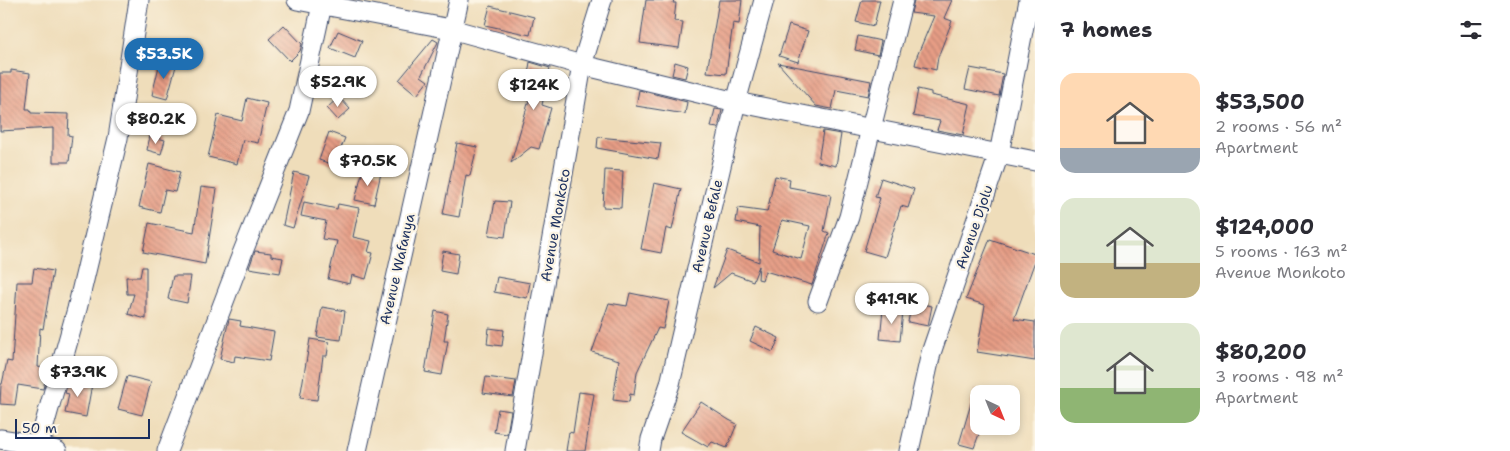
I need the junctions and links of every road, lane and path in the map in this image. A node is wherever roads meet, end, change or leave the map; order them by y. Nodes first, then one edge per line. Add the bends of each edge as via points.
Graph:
1 (139, 0) edge
2 (298, 0) edge
3 (458, 0) edge
4 (602, 0) edge
5 (764, 0) edge
6 (903, 0) edge
7 (1028, 0) edge
8 (322, 3) edge
9 (451, 29) junction
10 (582, 65) junction
11 (736, 102) junction
12 (870, 129) junction
13 (999, 154) junction
14 (1035, 161) edge
15 (818, 301) dead end
16 (0, 439) edge
17 (38, 448) edge
18 (57, 451) edge
19 (167, 451) edge
20 (357, 451) edge
21 (515, 451) edge
22 (649, 451) edge
23 (909, 451) edge

1 - 17 street via 118,138 77,309
2 - 8 street
3 - 9 street, Avenue Wafanya
4 - 10 street, Avenue Monkoto
5 - 11 street, Avenue Befale
6 - 12 street
7 - 13 street, Avenue Djolu
8 - 9 street
8 - 19 street via 299,111
9 - 10 street
9 - 20 street, Avenue Wafanya
10 - 11 street
10 - 21 street, Avenue Monkoto
11 - 12 street
11 - 22 street, Avenue Befale via 670,384
12 - 13 street
12 - 15 street via 849,217
13 - 14 street
13 - 23 street, Avenue Djolu via 931,354
16 - 17 street
17 - 18 street

